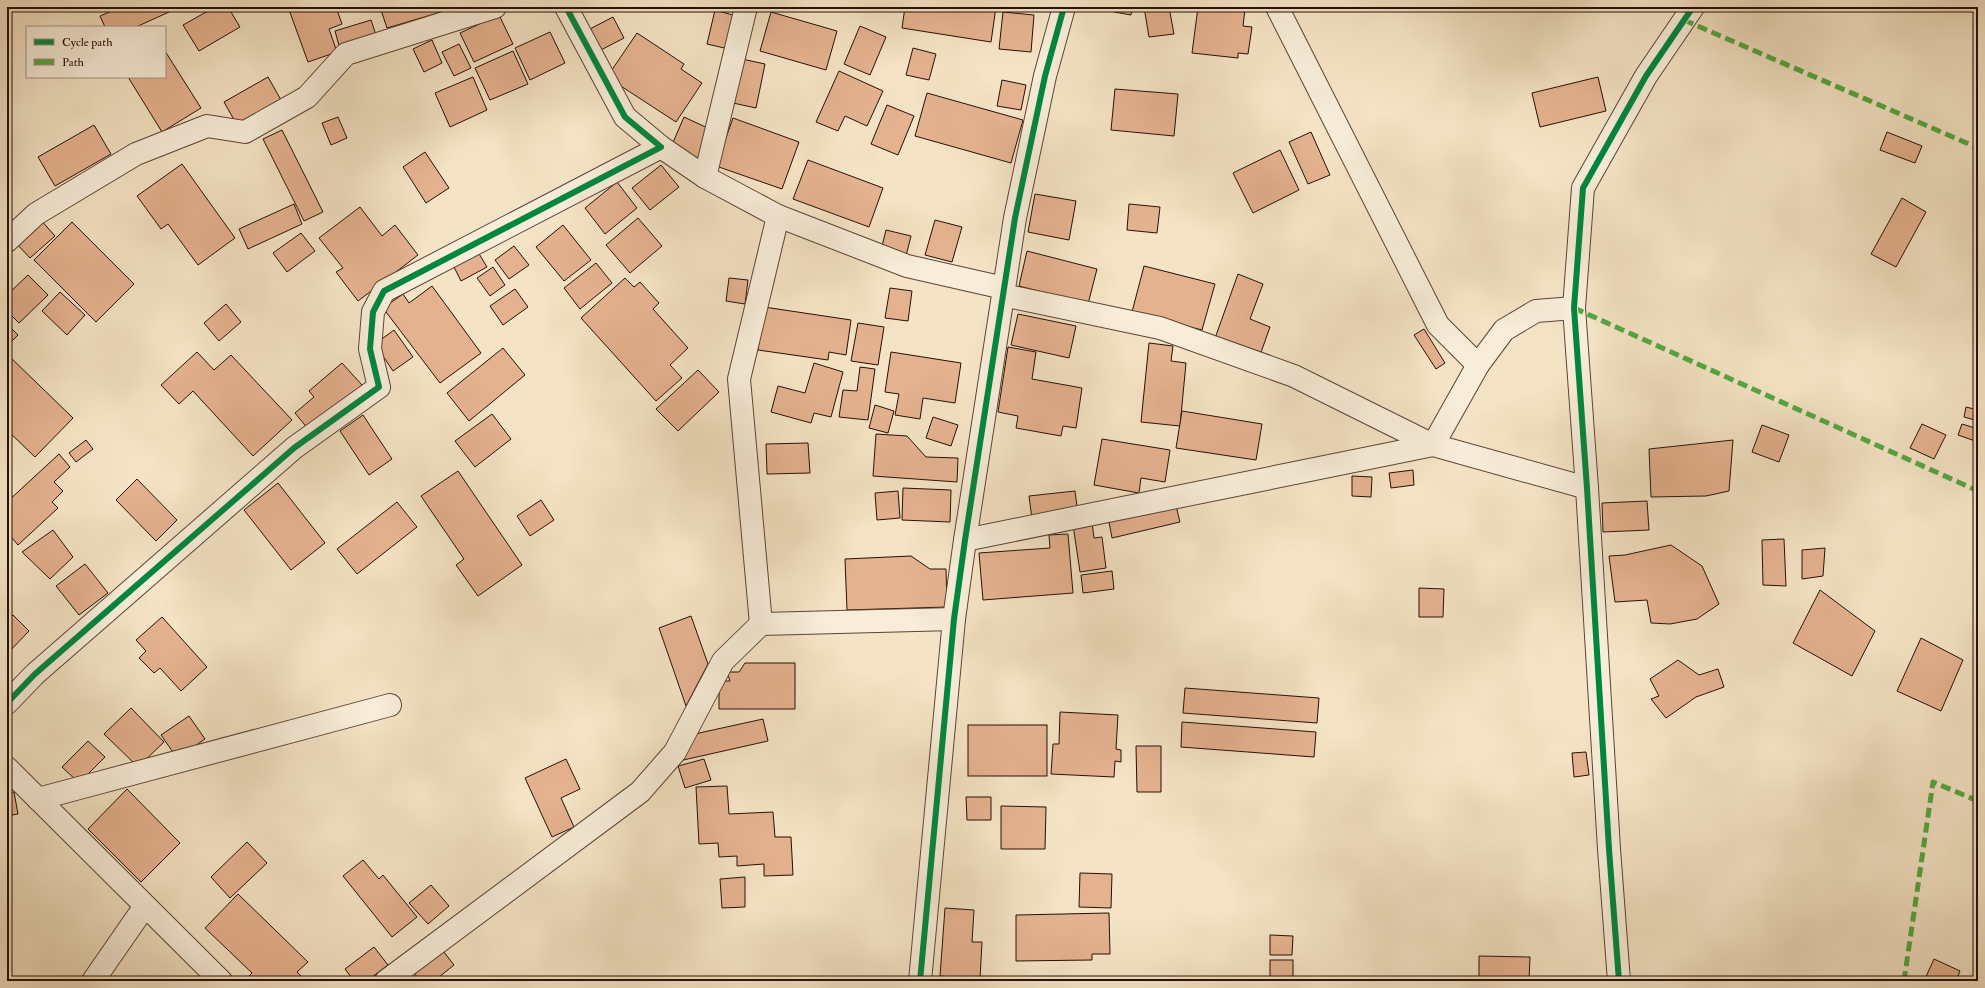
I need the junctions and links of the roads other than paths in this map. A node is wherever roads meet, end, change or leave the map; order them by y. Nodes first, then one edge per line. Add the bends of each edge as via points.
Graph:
1 (496, 7) edge
2 (566, 7) edge
3 (746, 7) edge
4 (1064, 7) edge
5 (1277, 7) edge
6 (1693, 7) edge
7 (661, 147) junction
8 (705, 177) junction
9 (778, 216) junction
10 (7, 241) edge
11 (1004, 292) junction
12 (1574, 308) junction
13 (1478, 366) junction
14 (1433, 445) junction
15 (1587, 488) junction
16 (965, 540) junction
17 (954, 619) junction
18 (761, 624) junction
19 (7, 703) edge
20 (390, 705) dead end
21 (7, 768) edge
22 (38, 799) junction
23 (145, 906) junction
24 (93, 981) edge
25 (221, 981) edge
26 (386, 981) edge
27 (920, 981) edge
28 (1619, 981) edge

1 - 10 street via 346,54 307,97 244,132 207,126 136,154 36,214
2 - 7 street via 626,116
3 - 8 street
4 - 11 street via 1045,76 1015,218
5 - 13 street via 1438,325
6 - 12 street via 1646,76 1583,188
7 - 8 street
7 - 19 street via 384,291 373,312 370,349 379,387 294,448 36,674
8 - 9 street
9 - 11 street via 907,266
9 - 18 street via 739,378
11 - 14 street via 1160,328 1294,376
11 - 16 street
12 - 13 street via 1536,311 1504,330
12 - 15 street
13 - 14 street
14 - 15 street
14 - 16 street
15 - 28 street
16 - 17 street
17 - 18 street
17 - 27 street
18 - 26 street via 723,661 675,752 640,792
20 - 22 street
21 - 22 street
22 - 23 street
23 - 24 street
23 - 25 street

